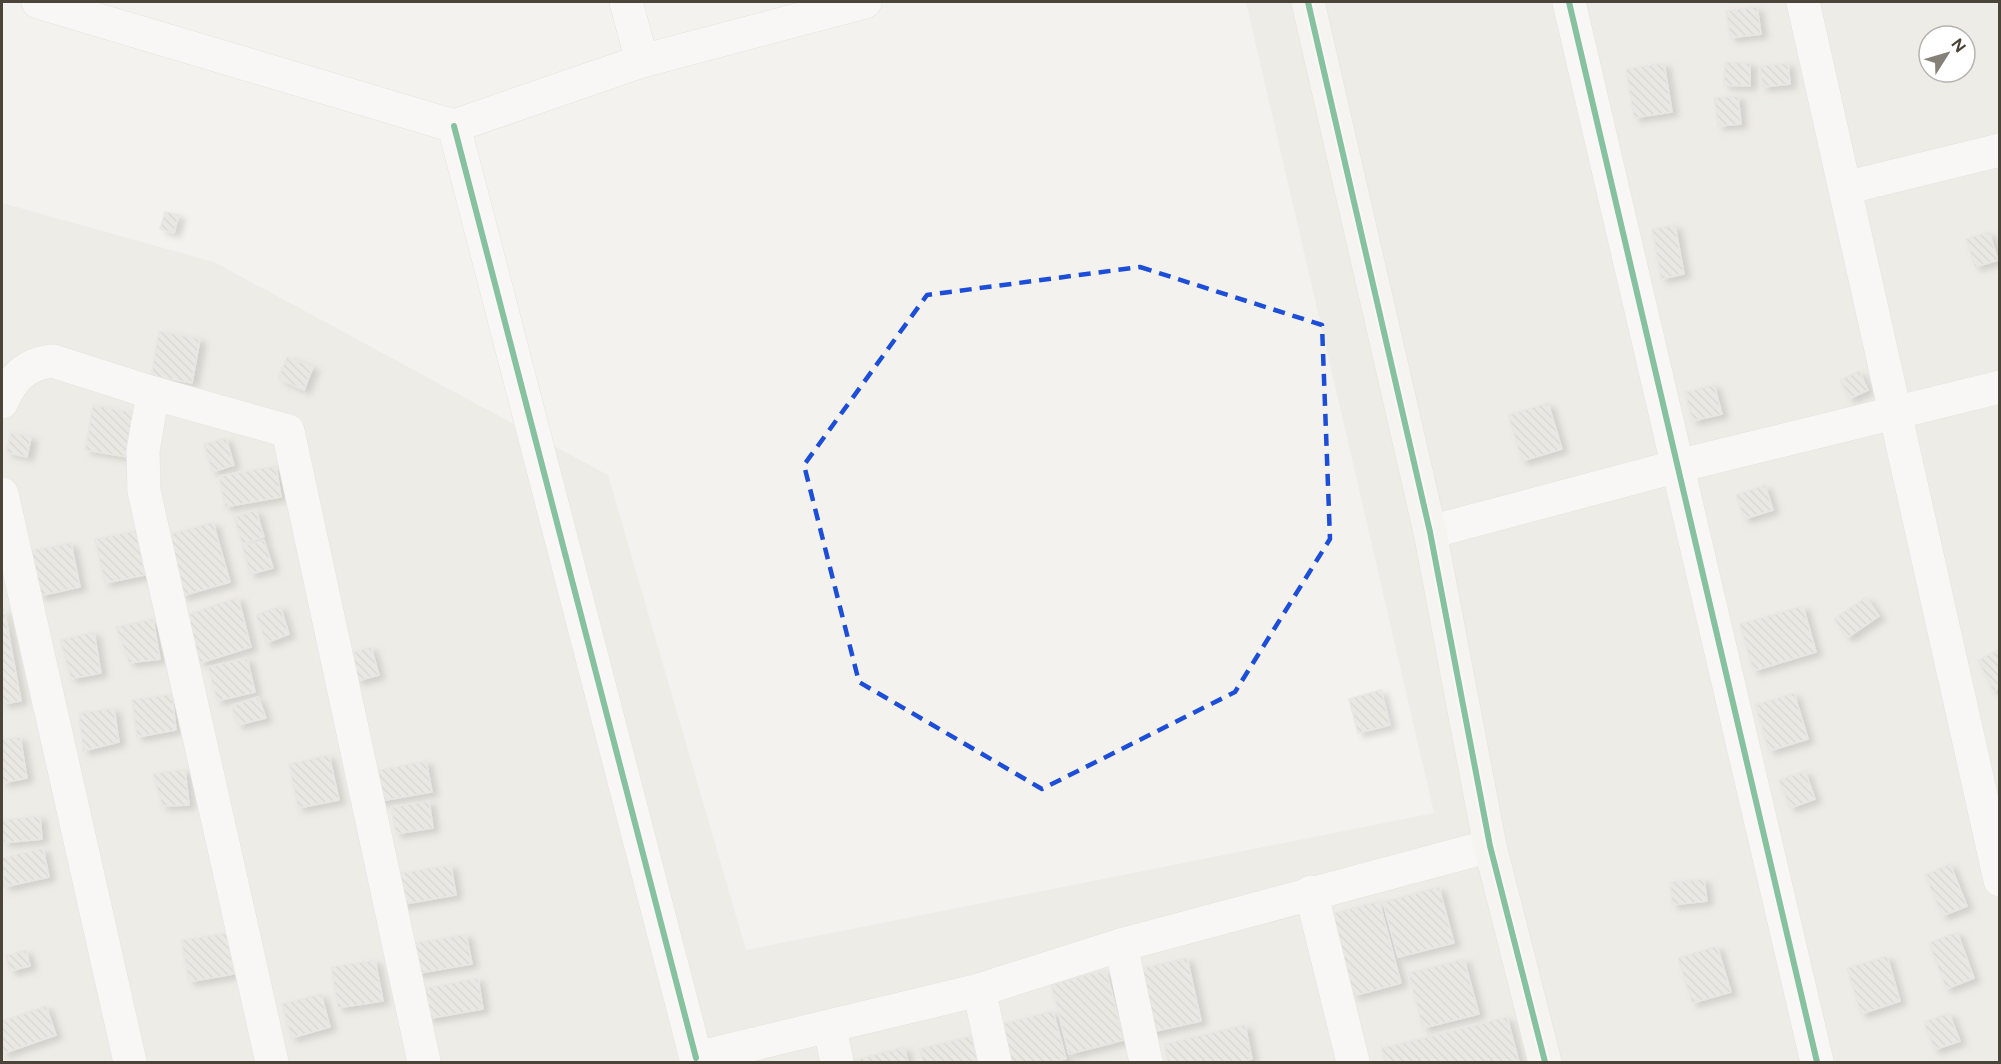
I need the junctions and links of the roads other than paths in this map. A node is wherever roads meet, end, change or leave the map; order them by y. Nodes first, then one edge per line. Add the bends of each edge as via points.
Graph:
1 (38, 2) edge
2 (626, 2) edge
3 (865, 2) edge
4 (1308, 2) edge
5 (1569, 2) edge
6 (1803, 2) edge
7 (642, 61) junction
8 (454, 126) junction
9 (2000, 150) edge
10 (1845, 188) junction
11 (2000, 387) edge
12 (153, 393) junction
13 (2, 402) edge
14 (1895, 412) junction
15 (1678, 466) junction
16 (2, 494) edge
17 (1430, 532) junction
18 (1490, 846) junction
19 (1999, 874) edge
20 (1311, 892) junction
21 (1121, 945) junction
22 (979, 990) junction
23 (830, 1028) junction
24 (697, 1060) edge
25 (130, 1062) edge
26 (272, 1062) edge
27 (424, 1062) edge
28 (837, 1062) edge
29 (995, 1062) edge
30 (1146, 1062) edge
31 (1353, 1062) edge
32 (1545, 1062) edge
33 (1817, 1062) edge

1 - 8 street
2 - 7 street
3 - 7 street
4 - 17 street
5 - 15 street
6 - 10 street
7 - 8 street
8 - 24 street
9 - 10 street
10 - 14 street
11 - 14 street
12 - 13 street via 53,361 26,368 13,380
12 - 26 street via 143,451 144,491
12 - 27 street via 288,430
14 - 15 street
14 - 19 street
15 - 17 street
15 - 33 street
16 - 25 street
17 - 18 street
18 - 20 street
18 - 32 street
20 - 21 street
20 - 31 street
21 - 22 street
21 - 30 street
22 - 23 street
22 - 29 street
23 - 24 street
23 - 28 street

